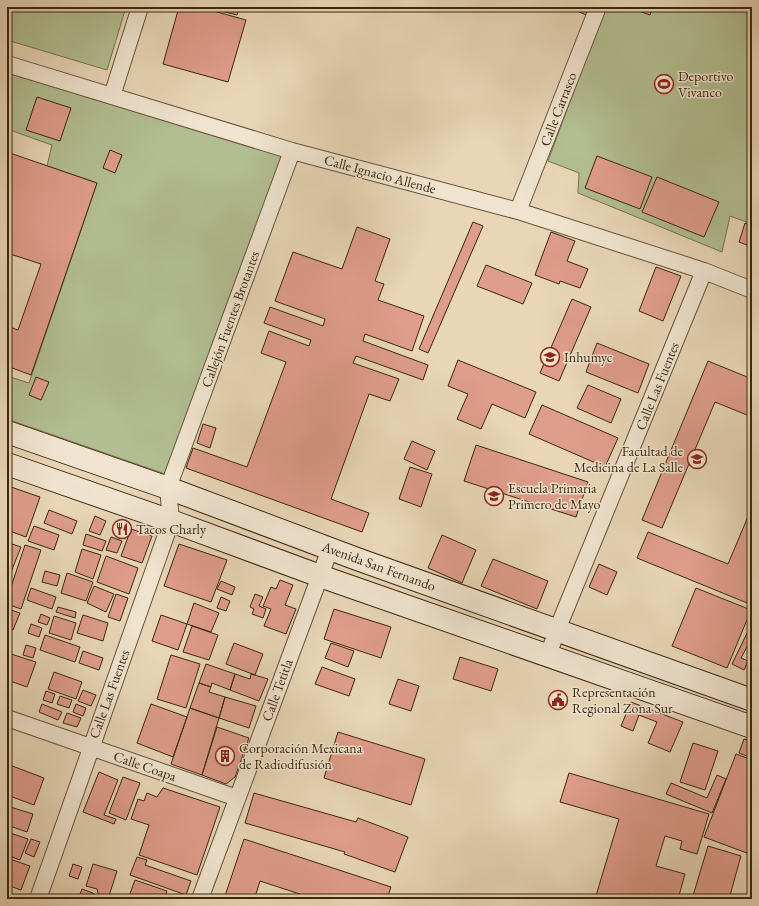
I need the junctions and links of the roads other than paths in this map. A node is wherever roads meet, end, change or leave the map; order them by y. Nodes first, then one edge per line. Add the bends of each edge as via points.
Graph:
1 (140, 7) edge
2 (598, 7) edge
3 (7, 64) edge
4 (112, 96) junction
5 (292, 151) junction
6 (518, 211) junction
7 (704, 271) junction
8 (752, 290) edge
9 (7, 432) edge
10 (7, 464) edge
11 (168, 488) junction
12 (171, 521) junction
13 (330, 549) junction
14 (320, 576) junction
15 (557, 630) junction
16 (548, 656) junction
17 (752, 700) edge
18 (7, 718) edge
19 (752, 727) edge
20 (90, 747) junction
21 (237, 798) junction
22 (38, 899) edge
23 (200, 899) edge

1 - 4 street
2 - 6 street, Calle Carrasco
3 - 4 street, Calle Ignacio Allende
4 - 5 street, Calle Ignacio Allende
5 - 6 street, Calle Ignacio Allende
5 - 11 street, Callejón Fuentes Brotantes
6 - 7 street, Calle Ignacio Allende
7 - 8 street, Calle Ignacio Allende
7 - 15 street, Calle Las Fuentes
9 - 11 main road, Avenida San Fernando
10 - 12 main road, Avenida San Fernando
11 - 12 street, Calle Las Fuentes
11 - 13 main road, Avenida San Fernando
12 - 14 main road, Avenida San Fernando
12 - 20 street, Calle Las Fuentes
13 - 14 street, Calle Tetitla
13 - 15 main road, Avenida San Fernando
14 - 16 main road, Avenida San Fernando
14 - 21 street, Calle Tetitla
15 - 16 street, Calle Las Fuentes
15 - 17 main road, Avenida San Fernando
16 - 19 main road, Avenida San Fernando
18 - 20 street, Calle Coapa
20 - 21 street, Calle Coapa
20 - 22 street, Calle Las Fuentes
21 - 23 street, Calle Tetitla

